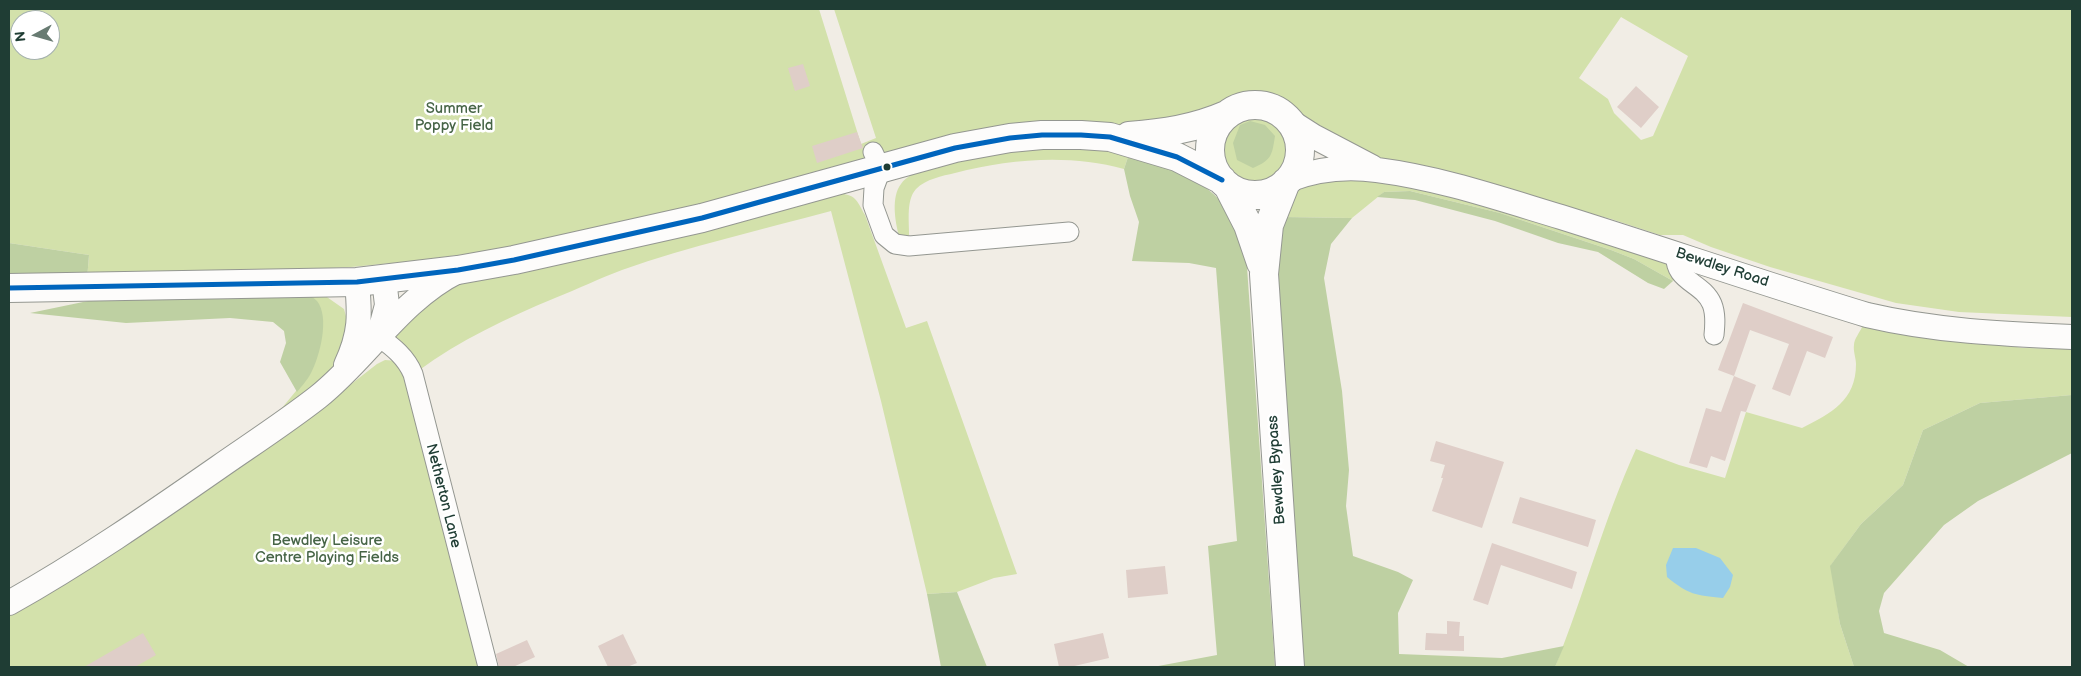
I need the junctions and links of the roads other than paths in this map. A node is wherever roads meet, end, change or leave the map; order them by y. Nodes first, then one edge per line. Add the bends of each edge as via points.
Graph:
1 (1226, 115) junction
2 (1288, 120) junction
3 (1110, 137) junction
4 (877, 160) junction
5 (1376, 170) junction
6 (845, 179) junction
7 (1287, 181) junction
8 (1225, 183) junction
9 (873, 205) junction
10 (1069, 232) dead end
11 (1676, 253) junction
12 (458, 270) junction
13 (1264, 274) junction
14 (384, 279) junction
15 (357, 282) junction
16 (9, 288) edge
17 (1714, 335) dead end
18 (378, 336) junction
19 (2072, 337) edge
20 (342, 373) junction
21 (9, 602) edge
22 (488, 667) edge
23 (1290, 667) edge

1 - 2 highway via 1238,108 1265,106
1 - 3 highway via 1187,129
1 - 8 highway via 1212,136 1210,149 1212,162
2 - 5 main road, Bewdley Road
2 - 7 highway via 1300,146 1298,161
3 - 4 highway via 1066,134 1010,138
3 - 8 highway via 1177,157
4 - 6 highway
4 - 9 street
5 - 7 main road, Bewdley Road via 1319,170
5 - 11 main road, Bewdley Road via 1459,187
6 - 9 street via 861,188
6 - 12 highway via 702,218
7 - 8 highway via 1266,193 1253,195
7 - 13 highway, Bewdley Bypass via 1269,225
8 - 13 highway, Bewdley Bypass via 1248,225
9 - 10 street via 884,235 896,244 909,246
11 - 17 street via 1679,273 1700,288 1712,304
11 - 19 main road, Bewdley Road via 1842,308 1892,321 1925,327
12 - 14 highway
12 - 18 main road via 425,291
13 - 23 highway, Bewdley Bypass
14 - 15 highway
14 - 18 main road via 387,305
15 - 16 highway
15 - 20 main road via 358,335
18 - 20 main road
18 - 22 street, Netherton Lane via 400,353 413,374
20 - 21 main road via 302,409 155,512 62,573

